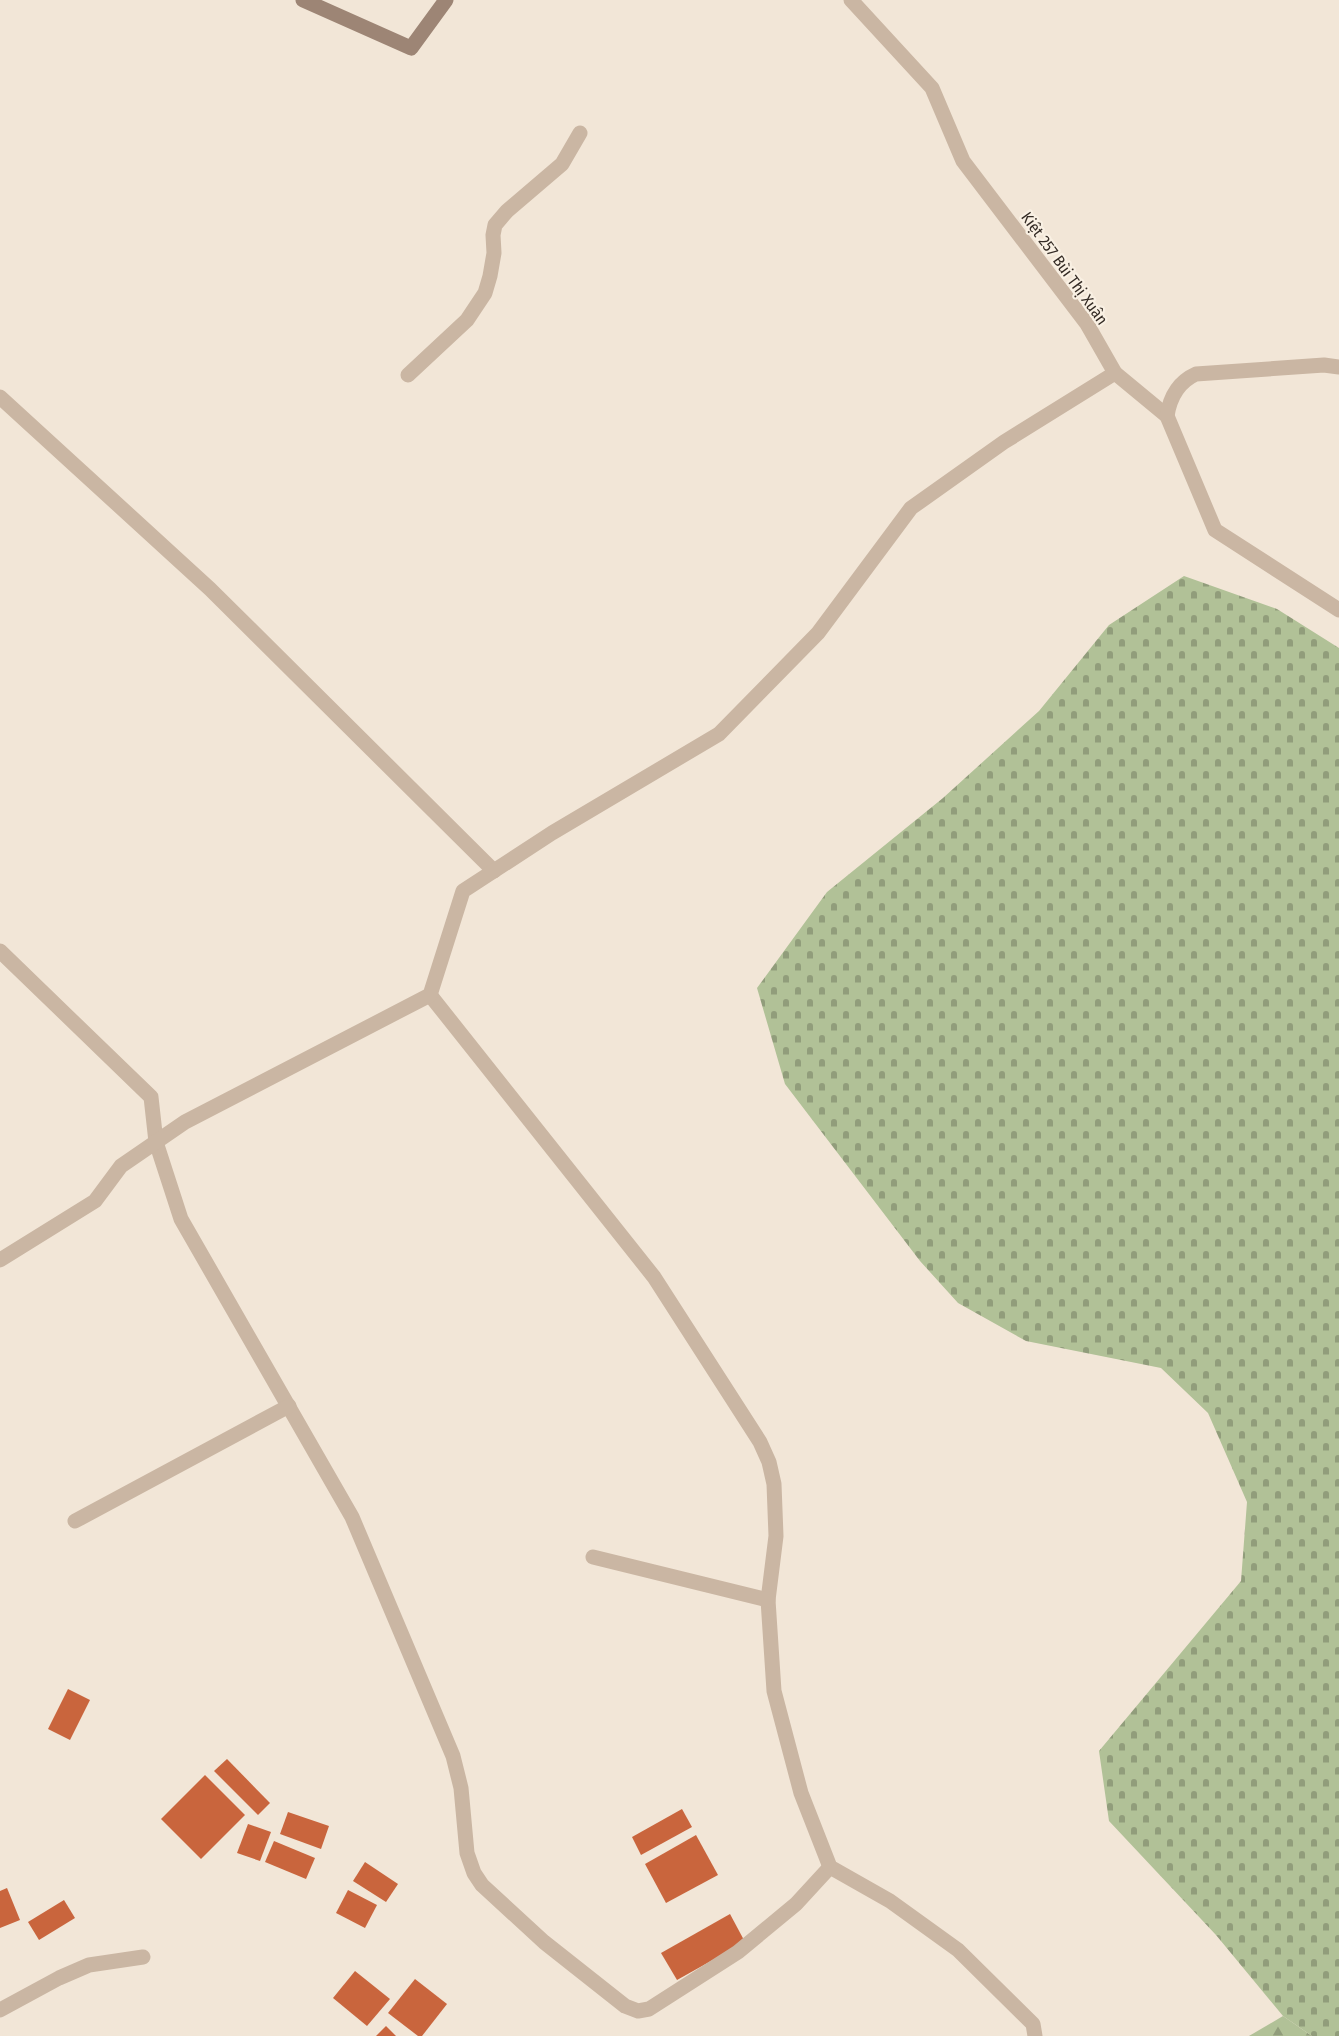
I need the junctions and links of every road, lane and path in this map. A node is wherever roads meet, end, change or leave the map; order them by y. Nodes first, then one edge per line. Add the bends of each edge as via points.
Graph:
1 (303, 0) edge
2 (446, 0) edge
3 (851, 0) edge
4 (580, 133) dead end
5 (1339, 367) edge
6 (1115, 373) junction
7 (408, 375) dead end
8 (0, 397) edge
9 (1167, 416) junction
10 (1339, 610) edge
11 (494, 871) junction
12 (0, 951) edge
13 (430, 995) junction
14 (156, 1142) junction
15 (0, 1260) edge
16 (289, 1406) junction
17 (75, 1521) dead end
18 (593, 1557) dead end
19 (768, 1600) junction
20 (830, 1867) junction
21 (142, 1957) dead end
22 (0, 2010) edge
23 (1035, 2036) edge

1 - 2 main road via 411,48
3 - 6 street, Kiệt 257 Bùi Thị Xuân via 933,88 963,161 1087,324
4 - 7 street via 562,164 495,225 490,276 467,320
5 - 9 street via 1324,364 1196,374 1176,389
6 - 9 street, Kiệt 257 Bùi Thị Xuân
6 - 11 street via 1004,442 911,508 818,633 719,734
8 - 11 street via 210,589
9 - 10 street, Kiệt 257 Bùi Thị Xuân via 1215,530
11 - 13 street via 463,891
12 - 14 street via 152,1097
13 - 14 street via 185,1122
13 - 19 street via 654,1277 760,1442 774,1484 776,1536
14 - 15 street via 121,1166 95,1201
14 - 16 street via 181,1219
16 - 17 street
16 - 20 street via 352,1517 453,1756 461,1788 467,1853 474,1873 544,1942 625,2006 638,2011 649,2009 738,1952 796,1904
18 - 19 street
19 - 20 street via 774,1691 801,1793
20 - 23 street via 890,1901 958,1950 1033,2024
21 - 22 street via 89,1965

